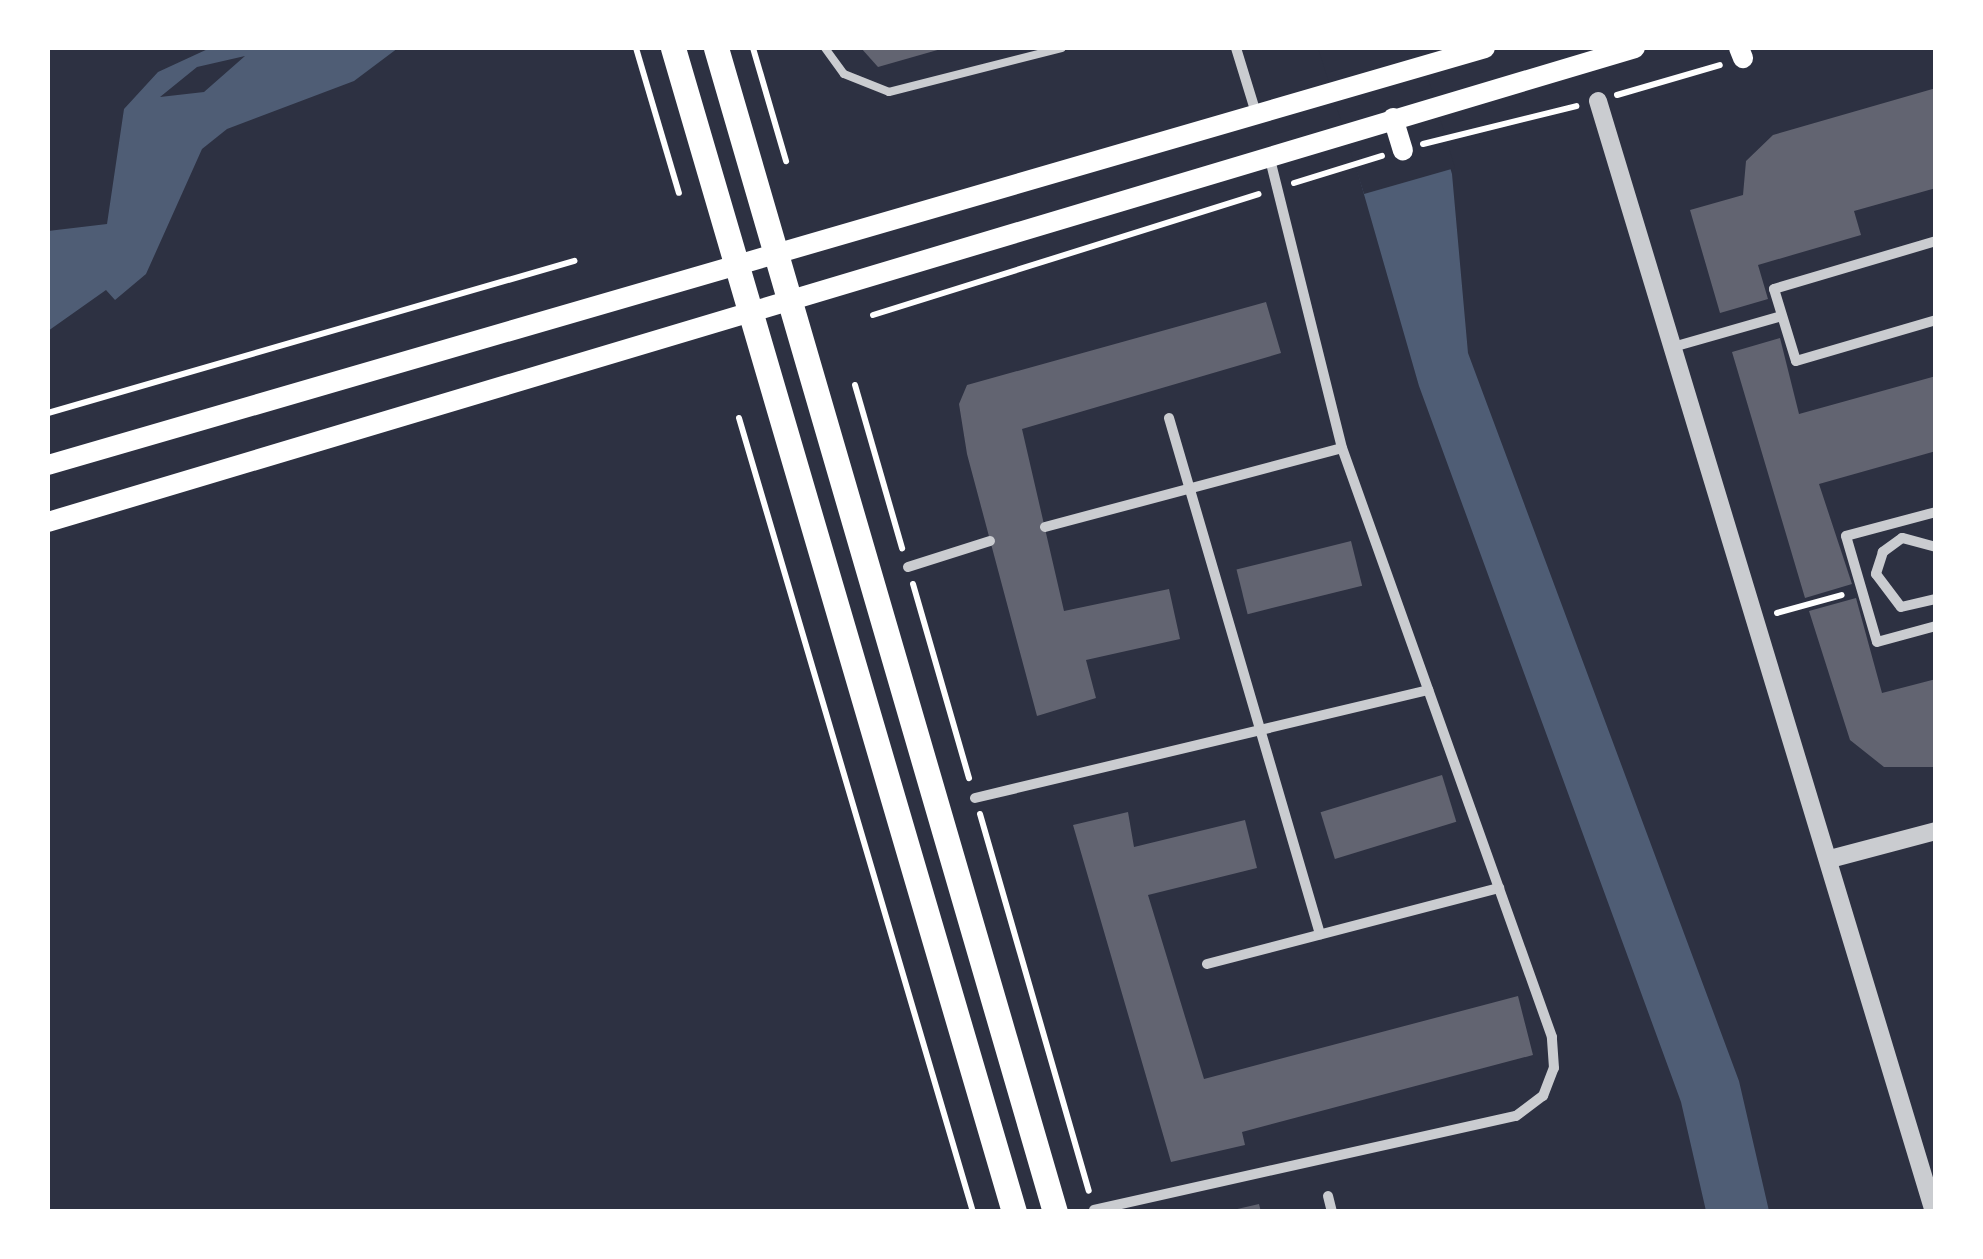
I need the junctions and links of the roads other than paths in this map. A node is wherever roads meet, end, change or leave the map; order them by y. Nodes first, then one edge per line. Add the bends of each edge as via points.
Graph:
1 (674, 48) edge
2 (716, 48) edge
3 (825, 48) edge
4 (1060, 48) edge
5 (1236, 48) edge
6 (1485, 48) edge
7 (1635, 48) edge
8 (1598, 101) dead end
9 (1256, 114) junction
10 (1393, 118) junction
11 (1403, 150) dead end
12 (1268, 156) junction
13 (1936, 242) edge
14 (776, 254) junction
15 (736, 266) junction
16 (790, 301) junction
17 (750, 314) junction
18 (1782, 316) junction
19 (1936, 320) edge
20 (1674, 347) junction
21 (1168, 418) dead end
22 (1342, 448) junction
23 (48, 465) edge
24 (1186, 490) junction
25 (1936, 512) edge
26 (48, 522) edge
27 (1898, 522) junction
28 (1045, 528) dead end
29 (1902, 538) junction
30 (990, 542) dead end
31 (1936, 546) edge
32 (908, 567) dead end
33 (1878, 585) junction
34 (1862, 590) junction
35 (1936, 600) edge
36 (1922, 607) junction
37 (1932, 628) edge
38 (1428, 690) junction
39 (1256, 731) junction
40 (975, 798) dead end
41 (1936, 831) edge
42 (1830, 858) junction
43 (1499, 888) junction
44 (1320, 934) junction
45 (1206, 964) dead end
46 (1328, 1196) dead end
47 (1094, 1210) edge
48 (1014, 1212) edge
49 (1054, 1212) edge
50 (1332, 1212) edge
51 (1934, 1212) edge

1 - 15 main road
2 - 14 main road
3 - 4 lane via 844,74 889,92
5 - 9 street
6 - 9 main road
7 - 10 main road
8 - 20 street
9 - 14 main road
10 - 11 main road
10 - 12 main road
12 - 16 main road
12 - 22 street
13 - 18 street via 1774,289
14 - 15 main road
14 - 16 main road
15 - 17 main road
15 - 23 main road
16 - 17 main road
16 - 49 main road
17 - 26 main road
17 - 48 main road
18 - 19 street via 1796,361
18 - 20 street
20 - 42 street
21 - 24 street
22 - 24 street
22 - 38 street
24 - 28 street
24 - 39 street
25 - 27 street
27 - 29 street
27 - 34 street via 1846,536
29 - 31 street
29 - 33 street via 1878,562
30 - 32 street
33 - 34 street
33 - 36 street via 1891,602
34 - 37 street via 1877,642
35 - 36 street
36 - 37 street
38 - 39 street
38 - 43 street
39 - 40 street
39 - 44 street
41 - 42 street
42 - 51 street
43 - 44 street
43 - 47 street via 1552,1037 1543,1096 1516,1116
44 - 45 street
46 - 50 street

